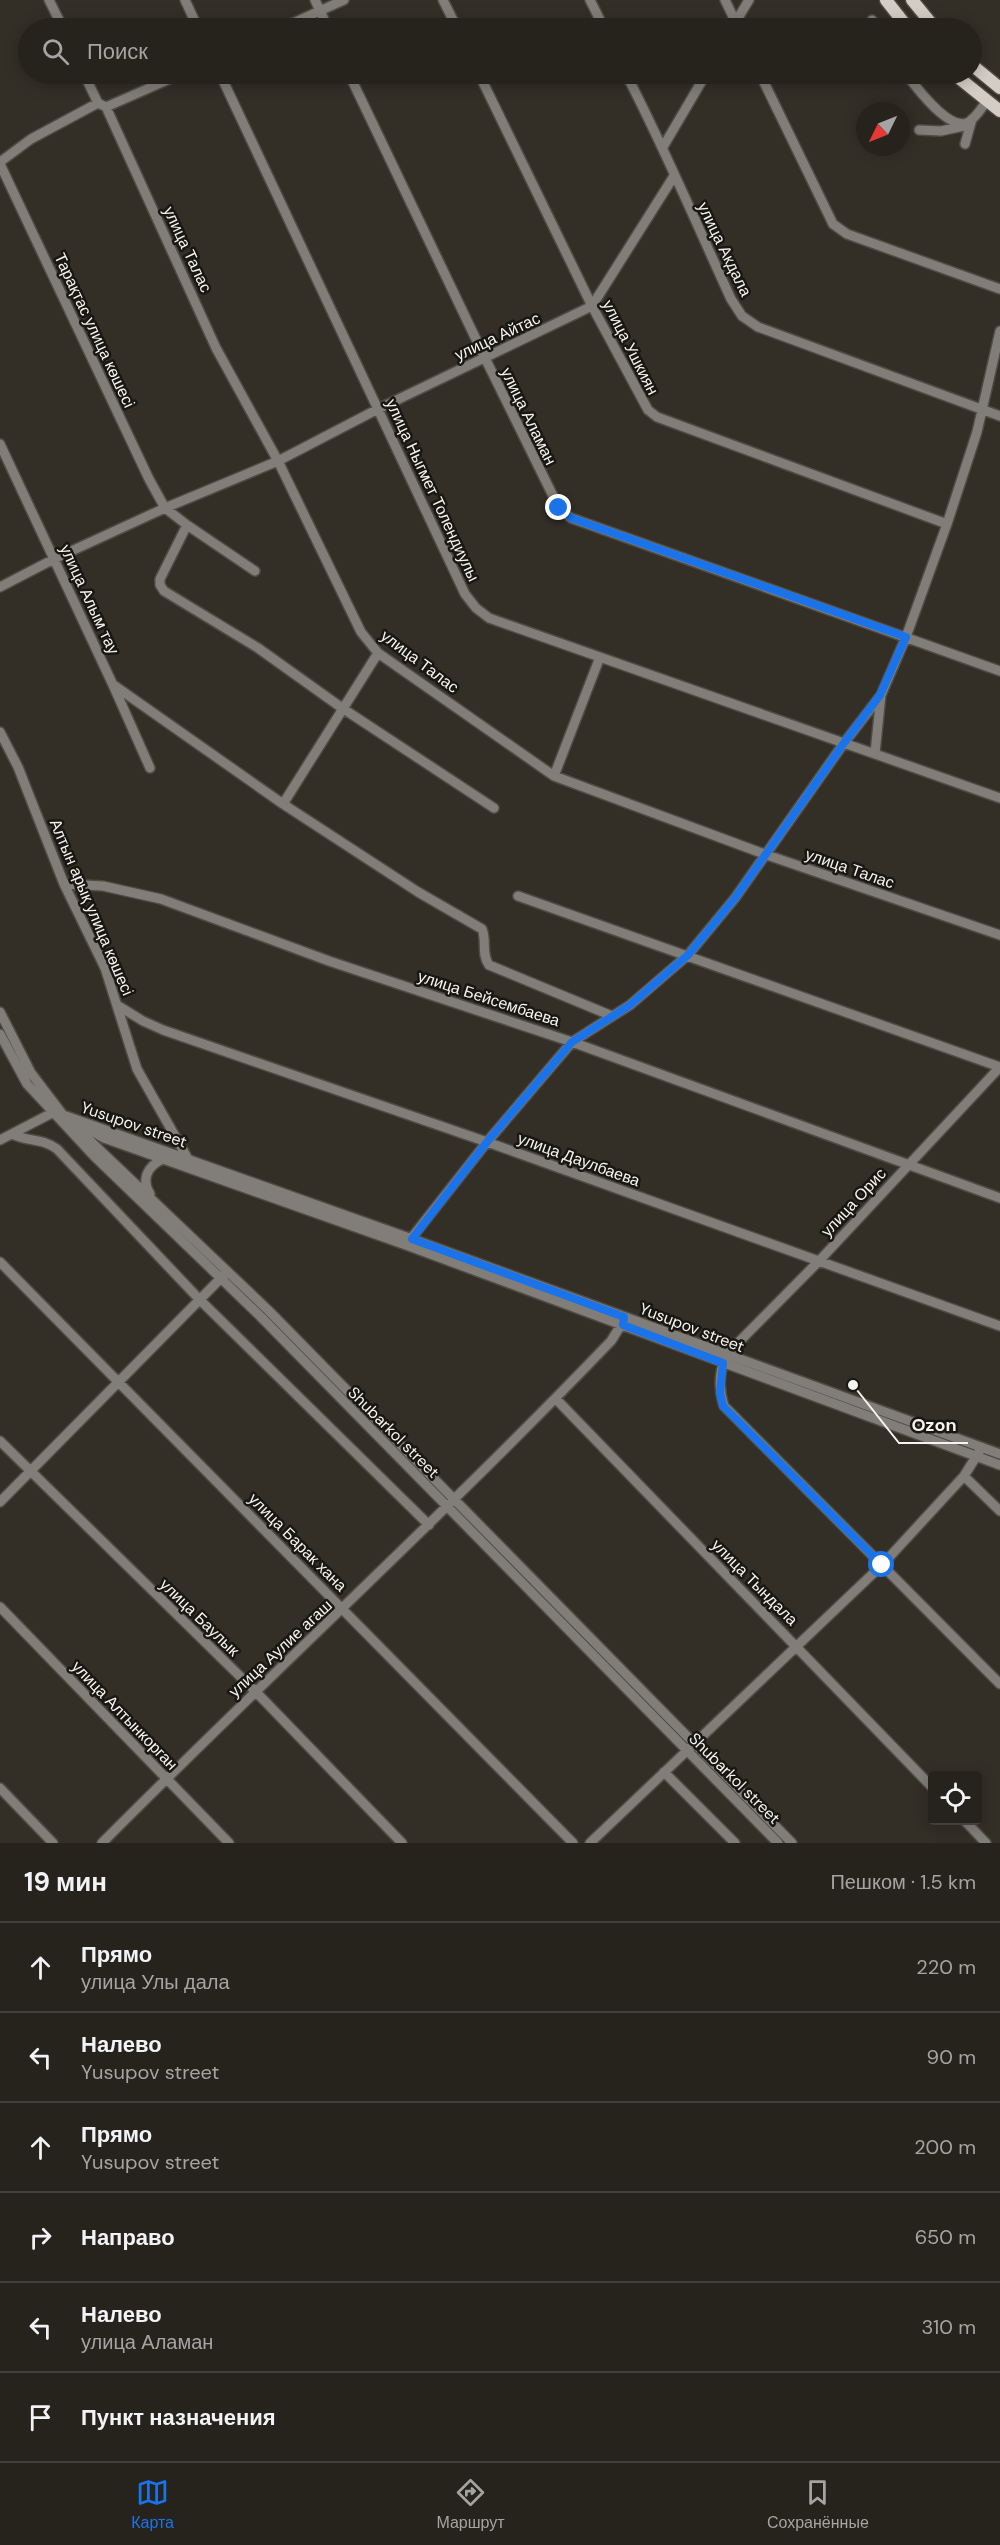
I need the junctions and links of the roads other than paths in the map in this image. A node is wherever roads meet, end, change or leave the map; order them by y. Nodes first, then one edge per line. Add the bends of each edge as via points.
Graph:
1 (49, 0) edge
2 (185, 0) edge
3 (315, 0) edge
4 (344, 0) edge
5 (443, 0) edge
6 (590, 0) edge
7 (725, 0) edge
8 (749, 0) edge
9 (886, 0) edge
10 (912, 0) edge
11 (320, 11) junction
12 (58, 18) edge
13 (193, 18) edge
14 (304, 18) edge
15 (323, 18) edge
16 (452, 18) edge
17 (599, 18) edge
18 (732, 18) edge
19 (740, 18) edge
20 (900, 18) edge
21 (927, 18) edge
22 (982, 73) edge
23 (90, 84) edge
24 (156, 84) edge
25 (225, 84) edge
26 (355, 84) edge
27 (484, 84) edge
28 (632, 84) edge
29 (700, 84) edge
30 (765, 84) edge
31 (915, 84) edge
32 (965, 84) edge
33 (1000, 88) edge
34 (986, 102) junction
35 (102, 105) junction
36 (1000, 111) edge
37 (969, 121) junction
38 (919, 130) dead end
39 (966, 144) dead end
40 (663, 147) junction
41 (0, 163) edge
42 (674, 176) junction
43 (1000, 289) edge
44 (592, 306) junction
45 (1000, 331) edge
46 (484, 358) junction
47 (378, 409) junction
48 (983, 410) junction
49 (1000, 416) edge
50 (0, 444) edge
51 (278, 461) junction
52 (165, 508) junction
53 (948, 524) junction
54 (187, 525) junction
55 (54, 559) junction
56 (255, 571) dead end
57 (0, 587) edge
58 (906, 637) junction
59 (378, 653) junction
60 (600, 657) junction
61 (1000, 671) edge
62 (113, 685) junction
63 (880, 695) junction
64 (342, 708) junction
65 (0, 732) edge
66 (844, 743) junction
67 (875, 753) junction
68 (150, 768) dead end
69 (554, 776) junction
70 (1000, 798) edge
71 (283, 804) junction
72 (494, 808) dead end
73 (767, 855) junction
74 (64, 884) junction
75 (518, 897) dead end
76 (1000, 935) edge
77 (688, 955) junction
78 (117, 1005) junction
79 (0, 1012) edge
80 (612, 1016) junction
81 (0, 1034) edge
82 (572, 1042) junction
83 (1000, 1067) edge
84 (52, 1113) junction
85 (63, 1115) junction
86 (12, 1134) junction
87 (0, 1140) edge
88 (487, 1142) junction
89 (188, 1158) junction
90 (163, 1159) junction
91 (909, 1164) junction
92 (1000, 1198) edge
93 (156, 1204) junction
94 (409, 1242) junction
95 (819, 1261) junction
96 (0, 1262) edge
97 (224, 1275) junction
98 (200, 1300) junction
99 (623, 1321) junction
100 (1000, 1326) edge
101 (724, 1359) junction
102 (119, 1383) junction
103 (555, 1399) junction
104 (0, 1441) edge
105 (981, 1447) junction
106 (1000, 1454) edge
107 (976, 1456) junction
108 (1000, 1465) edge
109 (30, 1472) junction
110 (964, 1476) junction
111 (455, 1500) junction
112 (0, 1502) edge
113 (447, 1507) junction
114 (1000, 1511) edge
115 (429, 1525) junction
116 (882, 1565) junction
117 (0, 1607) edge
118 (343, 1609) junction
119 (798, 1646) junction
120 (1000, 1684) edge
121 (255, 1691) junction
122 (694, 1743) junction
123 (686, 1751) junction
124 (664, 1772) junction
125 (166, 1778) junction
126 (928, 1782) edge
127 (0, 1788) edge
128 (968, 1825) edge
129 (53, 1843) edge
130 (102, 1843) edge
131 (229, 1843) edge
132 (402, 1843) edge
133 (573, 1843) edge
134 (590, 1843) edge
135 (735, 1843) edge
136 (778, 1843) edge
137 (792, 1843) edge
138 (986, 1843) edge

1 - 12 street
2 - 13 street
3 - 11 street
4 - 11 street
5 - 16 street
6 - 17 street
7 - 18 street
8 - 19 street
9 - 20 main road
10 - 21 main road
11 - 14 street
11 - 15 street
22 - 33 main road
23 - 35 street, улица Талас
24 - 35 street
25 - 47 street, улица Ныгмет Толендиулы
26 - 46 street, улица Аламан
27 - 44 street, улица Ушкиян
28 - 40 street, улица Акдала
29 - 40 street
30 - 43 street via 833,224 847,234
31 - 37 street via 956,123
32 - 34 main road
34 - 36 main road
34 - 37 street
35 - 41 street via 31,139
35 - 51 street, улица Талас via 216,348
37 - 38 street via 962,127 941,131
37 - 39 street
40 - 42 street, улица Акдала
41 - 52 street, Тарақтас улица көшесі
42 - 44 street
42 - 48 street, улица Акдала via 742,316 758,327
44 - 46 street, улица Айтас
44 - 53 street, улица Ушкиян via 641,401 657,417
45 - 48 street
46 - 47 street, улица Айтас
46 - 58 street, улица Аламан via 550,492 559,508 571,518
47 - 51 street, улица Айтас
47 - 60 street, улица Ныгмет Толендиулы via 465,594 476,608 489,618
48 - 49 street, улица Акдала
48 - 53 street
50 - 55 street, улица Алым тау
51 - 52 street, улица Айтас
51 - 59 street, улица Талас via 361,632
52 - 54 street
52 - 55 street, улица Айтас
53 - 58 street
54 - 56 street
54 - 64 street via 160,579 164,591 258,648
55 - 57 street, улица Айтас
55 - 62 street, улица Алым тау
58 - 61 street, улица Аламан
58 - 63 street
59 - 64 street
59 - 69 street, улица Талас
60 - 66 street, улица Ныгмет Толендиулы
60 - 69 street
62 - 68 street, улица Алым тау
62 - 71 street
63 - 66 street
63 - 67 street
64 - 71 street
64 - 72 street
65 - 74 street, Алтын арық улица көшесі via 18,767
66 - 67 street, улица Ныгмет Толендиулы
66 - 73 street
67 - 70 street, улица Ныгмет Толендиулы
69 - 73 street, улица Талас
71 - 80 street via 482,929 484,959 489,966
73 - 76 street, улица Талас
73 - 77 street
74 - 78 street, Алтын арық улица көшесі via 105,968
74 - 82 street, улица Бейсембаева via 103,886 161,899 329,961
75 - 77 street
77 - 80 street
77 - 83 street
78 - 88 street, улица Даулбаева via 164,1030
78 - 89 street, Алтын арық улица көшесі via 137,1068
79 - 85 street, Shubarkol street via 30,1072
80 - 82 street
81 - 84 street, Shubarkol street via 27,1084
82 - 88 street
82 - 91 street, улица Бейсембаева
83 - 91 street, улица Орис
84 - 85 street
84 - 86 street
84 - 97 street, Shubarkol street
85 - 89 street, Yusupov street
85 - 90 street, Yusupov street via 104,1138
85 - 93 street, Shubarkol street
86 - 87 street
86 - 98 street via 48,1142 57,1149
88 - 94 street
88 - 95 street, улица Даулбаева
89 - 94 street, Yusupov street
90 - 93 street via 145,1176 147,1191
90 - 94 street, Yusupov street
91 - 92 street, улица Бейсембаева
91 - 95 street, улица Орис
93 - 97 street, Shubarkol street
94 - 99 street, Yusupov street
95 - 100 street, улица Даулбаева
95 - 101 street, улица Орис
96 - 102 street, улица Барак хана
97 - 98 street
97 - 111 street, Shubarkol street via 268,1310
97 - 113 street, Shubarkol street
98 - 102 street
98 - 115 street
99 - 101 street, Yusupov street
99 - 103 street, улица Аулие агаш
101 - 105 street, Yusupov street
101 - 107 street, Yusupov street
101 - 116 street via 720,1393 723,1406
102 - 109 street
102 - 118 street, улица Барак хана
103 - 111 street, улица Аулие агаш
103 - 119 street, улица Тындала
104 - 109 street, улица Баулык
105 - 106 street, Yusupov street
105 - 107 street
107 - 108 street, Yusupov street
107 - 110 street
109 - 112 street
109 - 121 street, улица Баулык
110 - 114 street
110 - 116 street
111 - 113 street, улица Аулие агаш
111 - 122 street, Shubarkol street
113 - 115 street, улица Аулие агаш
113 - 123 street, Shubarkol street
115 - 118 street, улица Аулие агаш
116 - 119 street
116 - 120 street
117 - 125 street, улица Алтынкорган
118 - 121 street, улица Аулие агаш
118 - 133 street, улица Барак хана
119 - 122 street
119 - 126 street, улица Тындала
121 - 125 street, улица Аулие агаш
121 - 132 street, улица Баулык
122 - 123 street
122 - 137 street, Shubarkol street
123 - 124 street
123 - 136 street, Shubarkol street
124 - 134 street
124 - 135 street
125 - 130 street, улица Аулие агаш
125 - 131 street, улица Алтынкорган
127 - 129 street
128 - 138 street

